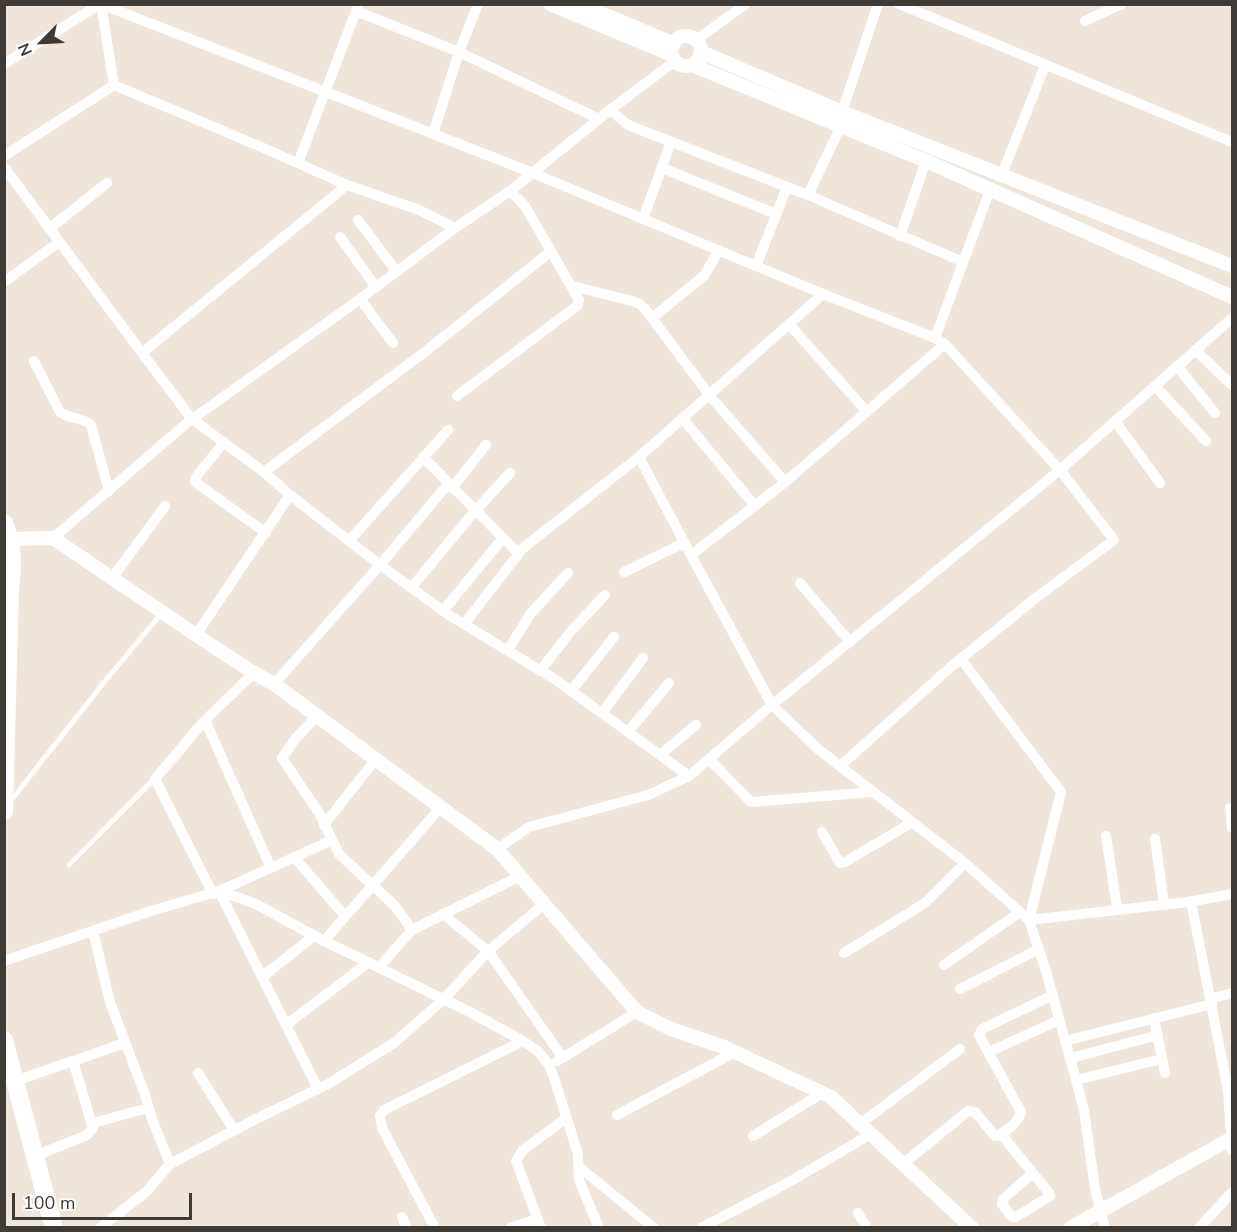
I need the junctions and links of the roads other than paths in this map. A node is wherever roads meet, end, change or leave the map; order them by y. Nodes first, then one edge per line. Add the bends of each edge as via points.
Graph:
1 (101, 4) edge
2 (478, 4) edge
3 (550, 4) edge
4 (580, 4) edge
5 (746, 4) edge
6 (878, 4) edge
7 (899, 4) edge
8 (1122, 4) edge
9 (357, 8) edge
10 (1085, 21) dead end
11 (698, 46) junction
12 (459, 52) junction
13 (674, 54) junction
14 (4, 64) edge
15 (692, 65) junction
16 (1045, 66) junction
17 (114, 85) junction
18 (324, 91) junction
19 (610, 110) junction
20 (842, 111) junction
21 (599, 119) junction
22 (841, 126) junction
23 (433, 134) junction
24 (671, 142) junction
25 (1233, 142) edge
26 (4, 156) edge
27 (926, 161) junction
28 (298, 163) junction
29 (4, 167) edge
30 (662, 168) junction
31 (532, 173) junction
32 (1002, 174) junction
33 (1022, 182) junction
34 (107, 183) dead end
35 (347, 185) junction
36 (787, 187) junction
37 (990, 190) junction
38 (510, 191) junction
39 (808, 195) junction
40 (1015, 201) junction
41 (776, 214) junction
42 (643, 219) junction
43 (358, 220) dead end
44 (455, 228) junction
45 (50, 229) junction
46 (900, 236) junction
47 (340, 237) dead end
48 (59, 242) junction
49 (719, 250) junction
50 (550, 252) junction
51 (963, 262) junction
52 (756, 266) junction
53 (1233, 266) edge
54 (397, 272) junction
55 (4, 282) edge
56 (572, 286) junction
57 (376, 287) junction
58 (823, 294) junction
59 (1233, 297) edge
60 (360, 299) junction
61 (652, 318) junction
62 (1233, 318) edge
63 (789, 324) junction
64 (935, 338) junction
65 (393, 343) dead end
66 (945, 344) junction
67 (1195, 350) junction
68 (142, 353) junction
69 (34, 361) dead end
70 (1177, 366) junction
71 (1233, 385) edge
72 (1155, 386) junction
73 (457, 396) dead end
74 (710, 396) junction
75 (867, 412) junction
76 (1215, 413) dead end
77 (192, 419) junction
78 (683, 419) junction
79 (1115, 421) junction
80 (448, 430) dead end
81 (1206, 441) dead end
82 (224, 442) junction
83 (486, 446) dead end
84 (423, 457) junction
85 (639, 457) junction
86 (1060, 470) junction
87 (264, 472) junction
88 (510, 473) dead end
89 (785, 482) junction
90 (1160, 483) dead end
91 (450, 486) junction
92 (109, 490) junction
93 (290, 495) junction
94 (165, 506) dead end
95 (755, 506) junction
96 (475, 511) junction
97 (8, 531) edge
98 (266, 533) junction
99 (53, 538) junction
100 (503, 538) junction
101 (349, 541) junction
102 (684, 543) junction
103 (518, 553) junction
104 (691, 555) junction
105 (380, 565) junction
106 (9, 566) edge
107 (624, 572) dead end
108 (568, 573) dead end
109 (113, 578) junction
110 (800, 583) dead end
111 (411, 588) junction
112 (605, 595) dead end
113 (442, 611) junction
114 (164, 612) junction
115 (465, 623) junction
116 (196, 635) junction
117 (614, 637) dead end
118 (7, 641) edge
119 (850, 642) junction
120 (508, 650) junction
121 (643, 658) dead end
122 (961, 659) junction
123 (540, 671) junction
124 (254, 673) junction
125 (669, 683) dead end
126 (274, 684) junction
127 (571, 691) junction
128 (772, 705) junction
129 (602, 713) junction
130 (317, 716) junction
131 (205, 720) junction
132 (696, 725) dead end
133 (628, 732) junction
134 (660, 755) junction
135 (375, 759) junction
136 (709, 759) junction
137 (840, 766) junction
138 (689, 776) junction
139 (156, 777) junction
140 (874, 792) junction
141 (441, 807) junction
142 (1230, 808) dead end
143 (4, 810) edge
144 (913, 822) junction
145 (324, 825) junction
146 (1233, 828) edge
147 (822, 832) dead end
148 (1106, 836) dead end
149 (1155, 839) dead end
150 (332, 840) junction
151 (497, 849) junction
152 (294, 857) junction
153 (965, 863) junction
154 (69, 864) dead end
155 (271, 868) junction
156 (520, 876) junction
157 (373, 886) junction
158 (216, 892) junction
159 (1233, 894) edge
160 (1191, 901) junction
161 (544, 904) junction
162 (1164, 904) junction
163 (1117, 908) junction
164 (443, 914) junction
165 (345, 916) junction
166 (1024, 916) junction
167 (412, 930) junction
168 (93, 931) junction
169 (319, 938) junction
170 (1039, 949) junction
171 (488, 951) junction
172 (844, 953) dead end
173 (4, 961) edge
174 (374, 965) junction
175 (944, 965) dead end
176 (262, 977) junction
177 (960, 989) dead end
178 (1233, 993) edge
179 (1053, 995) junction
180 (444, 999) junction
181 (1212, 1001) junction
182 (638, 1012) junction
183 (1155, 1018) junction
184 (1059, 1020) junction
185 (286, 1025) junction
186 (1158, 1035) junction
187 (523, 1041) junction
188 (1065, 1041) junction
189 (125, 1043) junction
190 (6, 1049) edge
191 (960, 1049) dead end
192 (735, 1052) junction
193 (989, 1052) junction
194 (563, 1058) junction
195 (1071, 1058) junction
196 (1162, 1059) junction
197 (73, 1061) junction
198 (549, 1065) junction
199 (198, 1073) dead end
200 (1165, 1073) dead end
201 (1076, 1080) junction
202 (15, 1081) junction
203 (318, 1089) junction
204 (822, 1093) junction
205 (148, 1108) junction
206 (617, 1115) dead end
207 (566, 1118) junction
208 (93, 1123) junction
209 (860, 1124) junction
210 (234, 1130) junction
211 (871, 1134) junction
212 (1001, 1134) junction
213 (753, 1136) dead end
214 (1232, 1142) edge
215 (35, 1156) junction
216 (170, 1164) junction
217 (903, 1164) junction
218 (578, 1166) junction
219 (1034, 1173) junction
220 (1233, 1192) edge
221 (1101, 1210) junction
222 (858, 1213) dead end
223 (540, 1223) edge
224 (54, 1227) edge
225 (100, 1227) edge
226 (435, 1227) edge
227 (510, 1227) edge
228 (599, 1227) edge
229 (654, 1227) edge
230 (701, 1227) edge
231 (867, 1227) edge
232 (972, 1227) edge
233 (1070, 1227) edge
234 (1105, 1227) edge
235 (1199, 1227) edge

1 - 14 street
1 - 17 street
1 - 18 street
2 - 12 street
3 - 13 street
4 - 13 street
5 - 11 street
6 - 20 street
7 - 16 street
8 - 10 street
9 - 12 street
9 - 18 street
11 - 13 street via 686,37 677,40
11 - 15 street via 697,62
11 - 20 street
12 - 21 street
12 - 23 street
13 - 15 street via 683,66
13 - 19 street
15 - 22 street
16 - 25 street
16 - 32 street
17 - 26 street
17 - 28 street
18 - 23 street
18 - 28 street
19 - 21 street
19 - 24 street via 628,125
20 - 32 street
21 - 31 street
22 - 27 street
22 - 39 street
23 - 31 street
24 - 30 street
24 - 36 street
27 - 37 street
27 - 46 street
28 - 35 street
29 - 45 street
30 - 41 street
30 - 42 street
31 - 38 street
31 - 42 street
32 - 33 street
33 - 40 street
33 - 53 street
34 - 45 street
35 - 44 street via 419,210
35 - 68 street
36 - 39 street
36 - 41 street
37 - 40 street
37 - 51 street
38 - 44 street
38 - 50 street via 525,207
39 - 46 street
40 - 59 street
41 - 52 street
42 - 49 street
43 - 54 street
44 - 54 street
45 - 48 street
46 - 51 street
47 - 57 street
48 - 55 street
48 - 68 street
49 - 52 street
49 - 61 street via 704,276
50 - 56 street
50 - 87 street
51 - 64 street
52 - 58 street
54 - 57 street
56 - 61 street via 640,304
56 - 73 street via 578,305
57 - 60 street
58 - 63 street
58 - 64 street
60 - 65 street
60 - 77 street
61 - 74 street
62 - 67 street
63 - 74 street
63 - 75 street
64 - 66 street
66 - 75 street
66 - 86 street
67 - 70 street
67 - 71 street
68 - 77 street
69 - 92 street via 60,412 91,425
70 - 72 street
70 - 76 street
72 - 79 street
72 - 81 street
74 - 78 street
74 - 89 street
75 - 89 street
77 - 82 street
77 - 92 street
78 - 85 street
78 - 95 street
79 - 86 street
79 - 90 street
80 - 84 street
82 - 87 street
82 - 98 street via 195,482
83 - 91 street
84 - 91 street
84 - 101 street
85 - 102 street
85 - 103 street
86 - 119 street
86 - 122 street via 1114,540
87 - 93 street
88 - 96 street
89 - 95 street
91 - 96 street
91 - 105 street
92 - 99 street
93 - 98 street
93 - 101 street
94 - 109 street
95 - 104 street
96 - 100 street
96 - 111 street
97 - 99 street
97 - 106 main road
98 - 116 street
99 - 109 street
100 - 103 street
100 - 113 street
101 - 105 street
102 - 104 street
102 - 107 street
103 - 115 street
104 - 128 street
105 - 111 street
105 - 126 street
106 - 118 main road
108 - 120 street via 531,613
109 - 114 street
110 - 119 street
111 - 113 street
112 - 123 street
113 - 115 street
114 - 116 street
114 - 143 lane
115 - 120 street
116 - 124 street
117 - 127 street
118 - 143 main road
119 - 128 street
120 - 123 street
121 - 129 street
122 - 137 street
122 - 166 street via 1061,792
123 - 127 street
124 - 126 street
124 - 131 street
125 - 133 street
126 - 130 street
127 - 129 street
128 - 136 street
128 - 137 street
129 - 133 street
130 - 135 street
130 - 145 street via 282,758
131 - 139 street
131 - 155 street
132 - 134 street
133 - 134 street
134 - 138 street
135 - 141 street
135 - 145 street
136 - 138 street
136 - 140 street via 751,802
137 - 140 street
138 - 151 street via 648,795 529,828
139 - 154 lane
139 - 158 street via 155,782
140 - 144 street
141 - 151 street
141 - 157 street
142 - 146 street
144 - 147 street via 840,863
144 - 153 street
145 - 150 street
148 - 163 street
149 - 162 street
150 - 152 street
150 - 157 street via 339,854
151 - 156 street
152 - 155 street
152 - 165 street
153 - 166 street
153 - 172 street via 925,903
155 - 158 street
156 - 161 street
156 - 164 street
157 - 165 street
157 - 167 street via 395,906
158 - 168 street
158 - 169 street via 254,903
158 - 176 street
159 - 160 street
160 - 162 street
160 - 181 street
161 - 171 street
161 - 182 street
162 - 163 street
163 - 166 street
164 - 167 street
164 - 171 street
165 - 169 street
166 - 170 street
166 - 175 street
167 - 174 street
168 - 173 street
168 - 189 street via 110,1002
169 - 174 street
169 - 176 street
170 - 177 street
170 - 179 street
171 - 180 street
171 - 194 street
174 - 180 street
174 - 185 street
176 - 185 street
178 - 181 street
179 - 184 street
179 - 193 street via 982,1029 979,1035
180 - 187 street
180 - 203 street via 394,1043
181 - 183 street
181 - 214 street via 1228,1091
182 - 192 street via 671,1029
182 - 194 street
183 - 186 street
183 - 188 street
184 - 188 street
184 - 193 street
185 - 203 street
186 - 195 street
186 - 196 street
187 - 198 street
187 - 226 street via 384,1110 380,1116 382,1128
188 - 195 street
189 - 197 street
189 - 205 street
190 - 202 main road
191 - 209 street
192 - 204 street
192 - 206 street
193 - 212 street via 1021,1112 1018,1120
194 - 198 street
195 - 201 street
196 - 200 street
196 - 201 street
197 - 202 street
197 - 208 street
198 - 207 street
199 - 210 street
201 - 221 street
202 - 215 main road
203 - 210 street
204 - 209 street
204 - 213 street
205 - 208 street
205 - 216 street
207 - 218 street
207 - 223 street via 522,1151 516,1161
208 - 215 street via 87,1135
209 - 211 street
210 - 216 street
211 - 217 street
211 - 230 street
212 - 217 street via 992,1134 975,1112 968,1111
212 - 219 street
214 - 221 street
215 - 224 main road
216 - 225 street via 147,1191
217 - 232 street
218 - 228 street via 579,1180
218 - 229 street
219 - 219 street via 1003,1199 1002,1204 1012,1217 1050,1196
220 - 235 street
221 - 233 street
221 - 234 street
222 - 231 street
223 - 227 street

